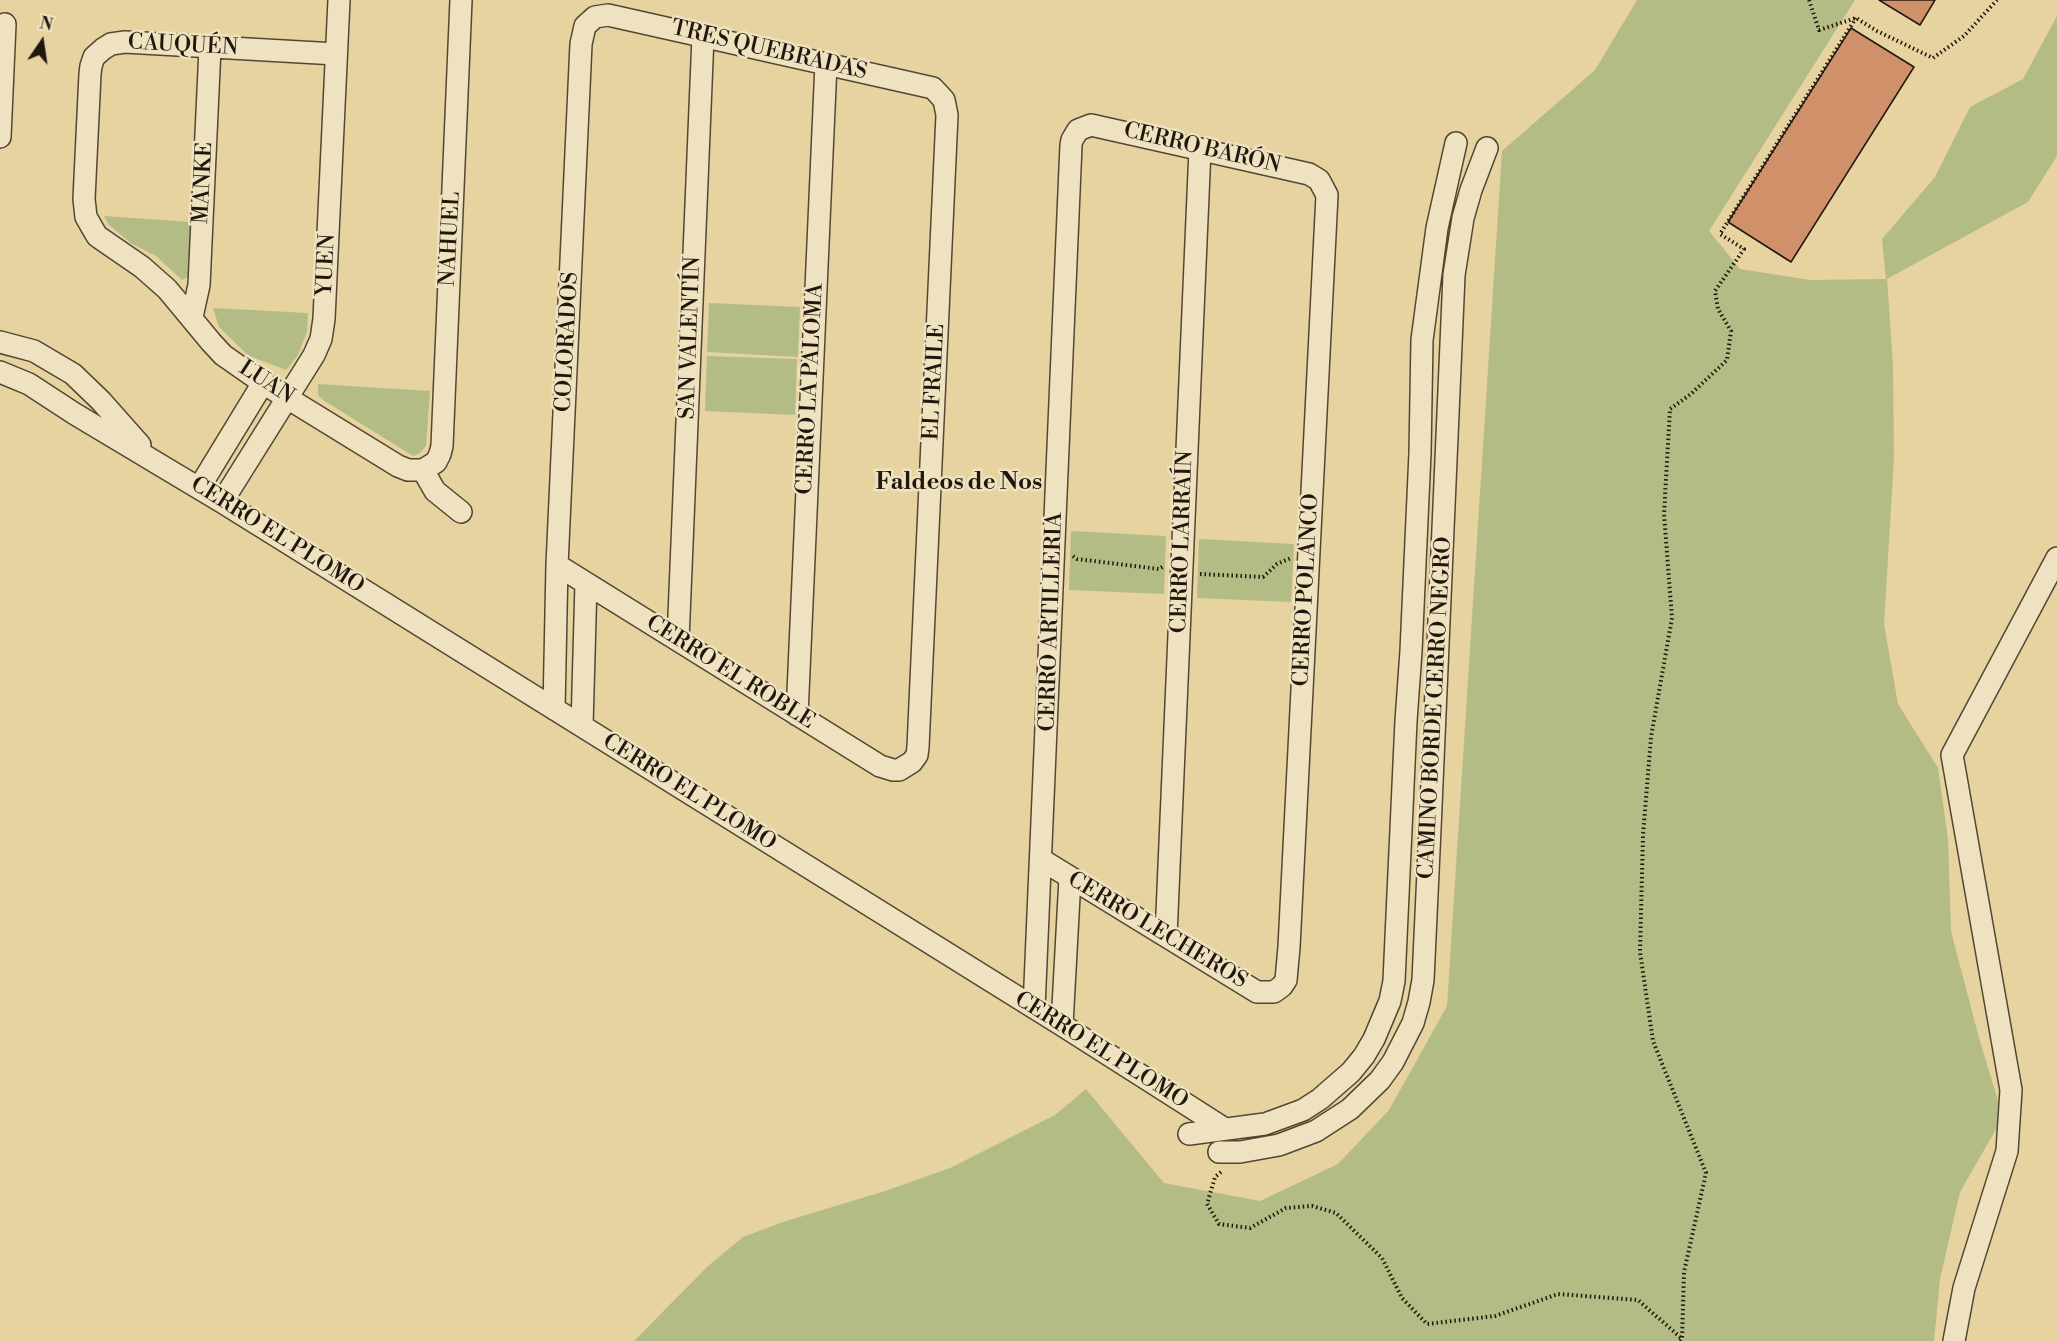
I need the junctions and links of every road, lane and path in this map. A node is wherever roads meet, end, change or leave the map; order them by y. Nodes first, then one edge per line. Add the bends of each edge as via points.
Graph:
1 (339, 0) edge
2 (461, 0) edge
3 (1809, 0) edge
4 (1997, 0) edge
5 (1857, 18) junction
6 (590, 21) joint
7 (5, 24) dead end
8 (703, 36) junction
9 (210, 48) junction
10 (336, 54) junction
11 (826, 64) junction
12 (944, 100) joint
13 (1078, 130) joint
14 (0, 137) edge
15 (1200, 149) junction
16 (1322, 184) joint
17 (89, 224) joint
18 (192, 317) junction
19 (0, 342) edge
20 (0, 372) edge
21 (262, 383) junction
22 (287, 397) junction
23 (153, 459) junction
24 (423, 470) junction
25 (199, 488) junction
26 (222, 502) junction
27 (461, 512) dead end
28 (2057, 558) edge
29 (557, 565) junction
30 (586, 583) junction
31 (678, 640) junction
32 (555, 666) junction
33 (522, 688) junction
34 (554, 709) junction
35 (797, 715) junction
36 (582, 726) junction
37 (905, 767) joint
38 (1042, 860) junction
39 (1070, 878) junction
40 (1166, 936) junction
41 (1274, 992) joint
42 (1034, 1008) junction
43 (1062, 1025) junction
44 (1225, 1129) junction
45 (1189, 1134) dead end
46 (1229, 1152) joint
47 (1681, 1340) edge
48 (1954, 1341) edge

1 - 10 street, YUEN
2 - 24 street, NAHUEL via 442,446 436,462
3 - 5 path via 1819,30
4 - 5 path via 1964,36 1933,58
5 - 47 path via 1720,234 1744,249 1715,291 1718,309 1731,331 1726,360 1671,409 1664,514 1672,618 1651,737 1640,952 1653,1041 1706,1173 1684,1272
6 - 8 street, TRES QUEBRADAS via 608,15
6 - 29 street, COLORADOS via 582,32 581,44
7 - 14 street
8 - 11 street, TRES QUEBRADAS
8 - 31 street, SAN VALENTÍN
9 - 10 street, CAUQUÉN
9 - 17 street, CAUQUÉN via 125,42 111,44 94,57 84,199
9 - 18 street, MANKE via 199,285
10 - 22 street, YUEN via 323,329 314,355
11 - 12 street, TRES QUEBRADAS via 925,85
11 - 35 street, CERRO LA PALOMA
12 - 37 street, EL FRAILE via 946,127 918,747 917,755
13 - 15 street, CERRO BARÓN via 1098,126
13 - 38 street, CERRO ARTILLERIA via 1071,146
15 - 16 street, CERRO BARÓN via 1309,174
15 - 40 street, CERRO LARRAÍN
16 - 41 street, CERRO POLANCO via 1327,201 1288,973
17 - 18 street, LUAN via 106,244 155,278
18 - 21 street, LUAN via 216,348
19 - 23 street, CERRO EL PLOMO via 34,351 73,374
20 - 23 street, CERRO EL PLOMO via 29,384
21 - 22 street, LUAN
21 - 25 street
22 - 24 street, LUAN via 398,466
22 - 26 street, YUEN
23 - 25 street, CERRO EL PLOMO
24 - 27 street via 435,491
25 - 26 street, CERRO EL PLOMO
26 - 33 street, CERRO EL PLOMO
28 - 48 street via 1952,755 2011,1090 2007,1151 1964,1288
29 - 30 street, CERRO EL ROBLE
29 - 32 street, COLORADOS
30 - 31 street, CERRO EL ROBLE
30 - 36 street
31 - 35 street, CERRO EL ROBLE
32 - 33 street via 535,683
32 - 34 street, COLORADOS
33 - 34 street, CERRO EL PLOMO
34 - 36 street, CERRO EL PLOMO
35 - 37 street, CERRO EL ROBLE via 886,769
36 - 42 street, CERRO EL PLOMO
38 - 39 street, CERRO LECHEROS
38 - 42 street, CERRO ARTILLERIA
39 - 40 street, CERRO LECHEROS
39 - 43 street
40 - 41 street, CERRO LECHEROS via 1251,989
42 - 43 street, CERRO EL PLOMO
43 - 44 street, CERRO EL PLOMO
44 - 45 street, CAMINO BORDE CERRO NEGRO
44 - 46 street, CAMINO BORDE CERRO NEGRO via 1265,1124 1320,1099 1364,1056 1390,1001 1412,639 1422,340 1434,246 1454,148 1484,155 1463,218 1454,275 1419,1002 1393,1062 1350,1109 1298,1139
46 - 47 path via 1228,1166 1215,1177 1206,1204 1219,1224 1250,1228 1286,1208 1312,1206 1336,1213 1382,1258 1402,1298 1427,1324 1496,1316 1558,1294 1638,1300

